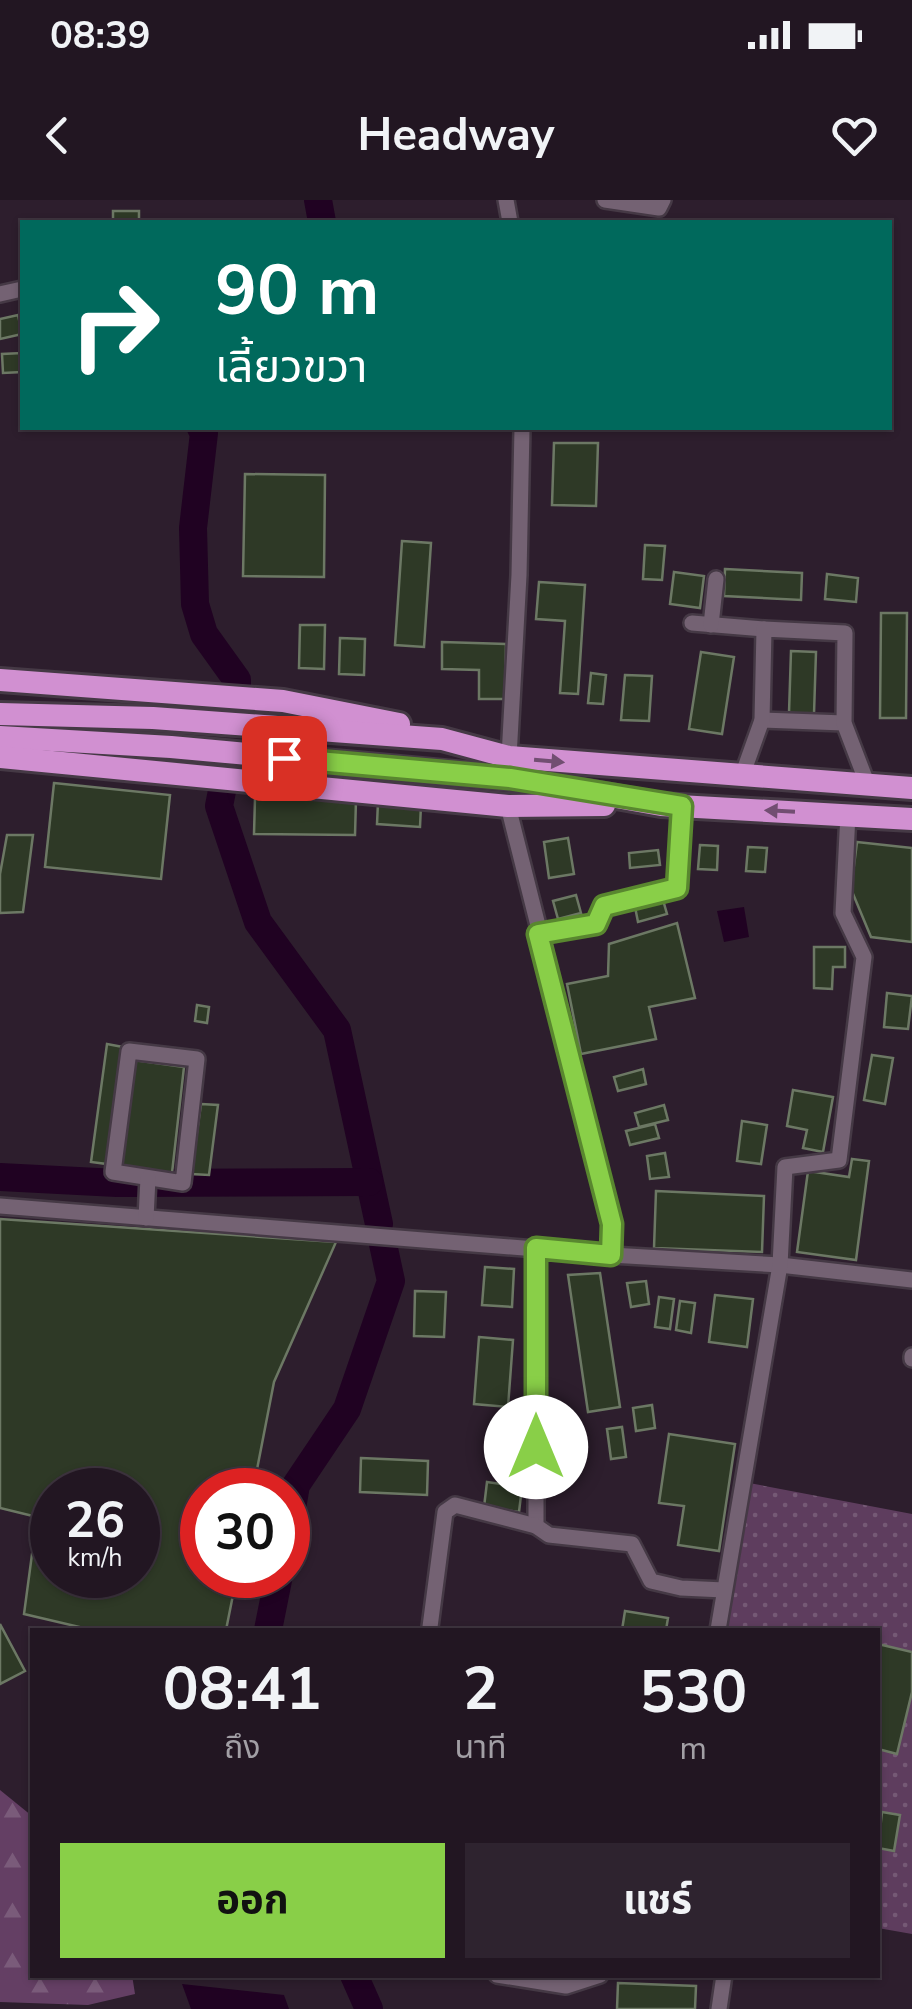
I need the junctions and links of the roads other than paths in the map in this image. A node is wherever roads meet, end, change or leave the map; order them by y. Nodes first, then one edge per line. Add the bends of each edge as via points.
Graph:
1 (604, 200) edge
2 (664, 200) edge
3 (522, 430) edge
4 (716, 579) dead end
5 (692, 623) dead end
6 (712, 625) junction
7 (764, 629) junction
8 (0, 680) edge
9 (0, 702) edge
10 (0, 714) edge
11 (762, 720) junction
12 (844, 723) junction
13 (0, 738) edge
14 (435, 738) junction
15 (0, 754) edge
16 (509, 757) junction
17 (742, 776) junction
18 (867, 783) junction
19 (912, 788) edge
20 (508, 806) junction
21 (672, 806) junction
22 (848, 814) junction
23 (912, 819) edge
24 (538, 934) junction
25 (148, 1186) junction
26 (0, 1206) edge
27 (146, 1218) junction
28 (536, 1248) junction
29 (611, 1255) junction
30 (780, 1265) junction
31 (912, 1280) edge
32 (536, 1526) junction
33 (724, 1590) junction
34 (430, 1627) dead end
35 (718, 1628) edge
36 (515, 1978) edge
37 (591, 1978) edge
38 (722, 1978) edge
39 (718, 2009) edge

1 - 2 street via 658,208
3 - 16 street
4 - 6 street
5 - 6 street
6 - 7 street
7 - 11 street
7 - 12 street via 845,632
8 - 14 highway via 283,702 417,728
9 - 14 highway via 285,714
10 - 14 highway
11 - 12 street
11 - 17 street
12 - 18 street
13 - 21 highway via 510,778
14 - 16 highway
15 - 20 highway
15 - 21 highway
16 -> 17 highway
17 - 18 highway
18 - 19 highway
20 - 21 highway
20 - 24 street
22 -> 21 highway
21 - 24 street via 677,888 604,906 596,924
22 - 23 highway
22 - 30 street via 843,913 864,957 840,1160 786,1168
24 - 29 street via 612,1224
25 - 25 street via 112,1172 129,1052 197,1059 183,1183
25 - 27 street
26 - 27 street
27 - 28 street
28 - 29 street
28 - 32 street
29 - 30 street
30 - 31 street
30 - 33 street
32 - 33 street via 549,1535 632,1544 651,1581
32 - 34 street via 455,1504 445,1512
33 - 35 street
36 - 37 street via 566,1986
38 - 39 street

